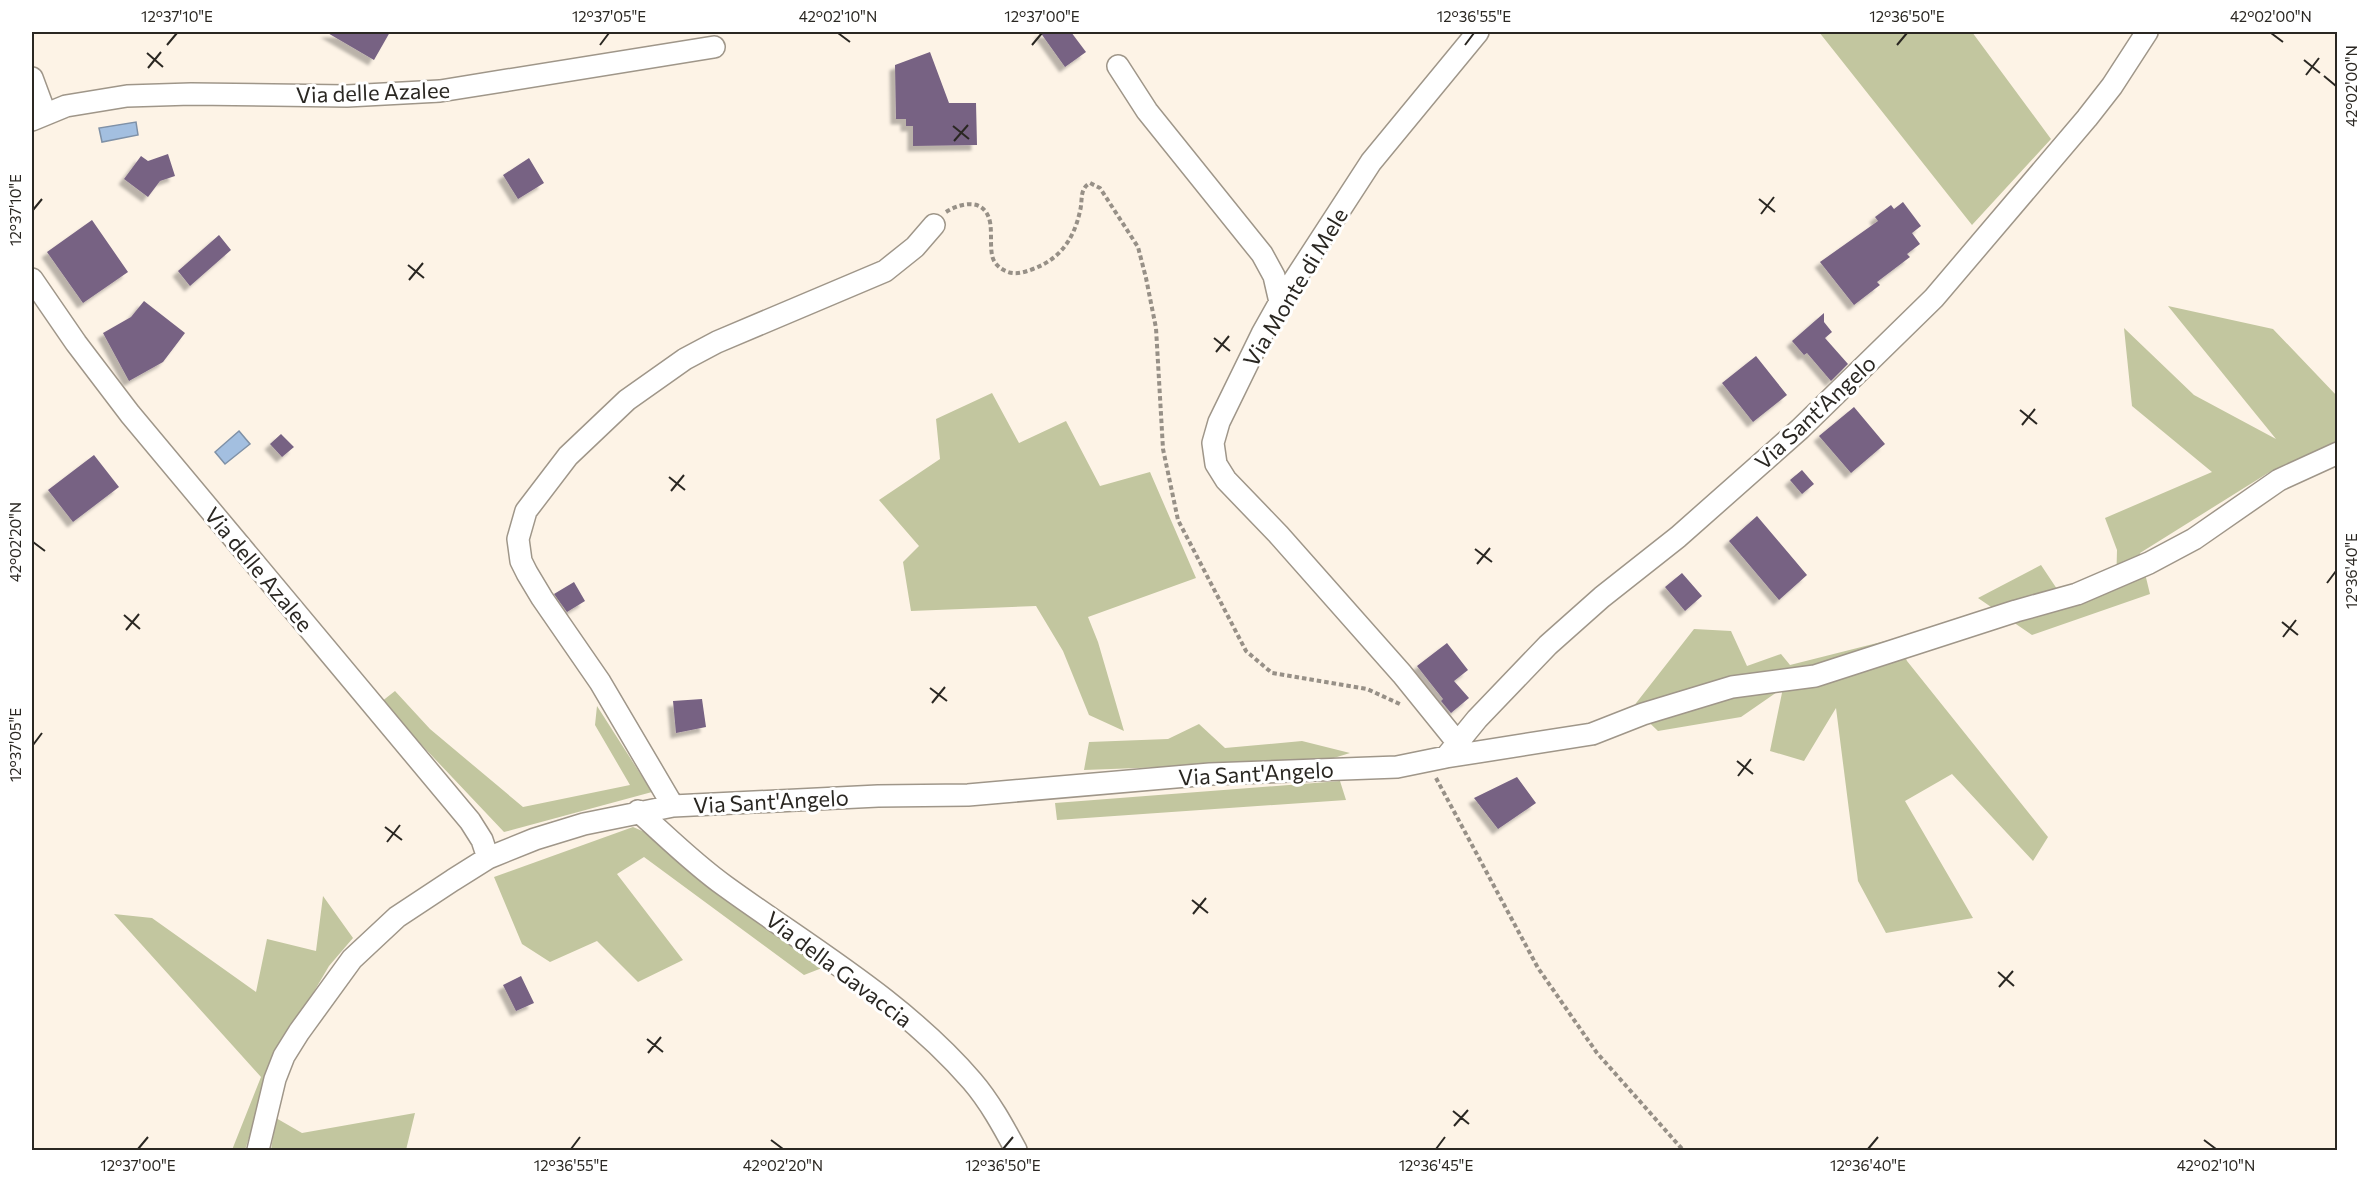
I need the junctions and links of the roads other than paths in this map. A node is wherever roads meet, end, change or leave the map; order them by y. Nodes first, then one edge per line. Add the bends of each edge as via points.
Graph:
1 (1478, 32) edge
2 (2147, 32) edge
3 (714, 47) dead end
4 (1118, 66) dead end
5 (32, 78) edge
6 (38, 116) edge
7 (934, 225) road end
8 (32, 279) edge
9 (1280, 302) junction
10 (2337, 453) edge
11 (1443, 754) junction
12 (673, 806) junction
13 (638, 812) junction
14 (488, 858) junction
15 (258, 1150) edge
16 (1016, 1150) edge

1 - 9 street, Via Monte di Mele via 1371,162
2 - 11 street, Via Sant'Angelo via 2087,118 1907,326 1800,429 1548,645
3 - 6 street, Via delle Azalee via 440,91 347,96 127,96 66,106
4 - 9 street via 1147,111 1262,254 1274,276
5 - 6 street
7 - 12 street via 915,247 885,271 717,342 665,373 627,400 568,456 526,511 518,539 521,561 600,682
8 - 14 street, Via delle Azalee via 130,414 470,820
9 - 11 street, Via Monte di Mele via 1219,422 1213,443 1216,464 1402,674
10 - 11 street, Via Sant'Angelo via 2279,480 2185,544 2077,594 1815,676 1732,687 1592,734
11 - 12 street, Via Sant'Angelo via 1397,767 1221,773 968,795
12 - 13 street, Via Sant'Angelo
13 - 14 street, Via Sant'Angelo via 535,839
13 - 16 street, Via della Gavaccia via 723,884 830,959 919,1029 972,1082
14 - 15 street, Via Sant'Angelo via 397,917 342,970 284,1056

